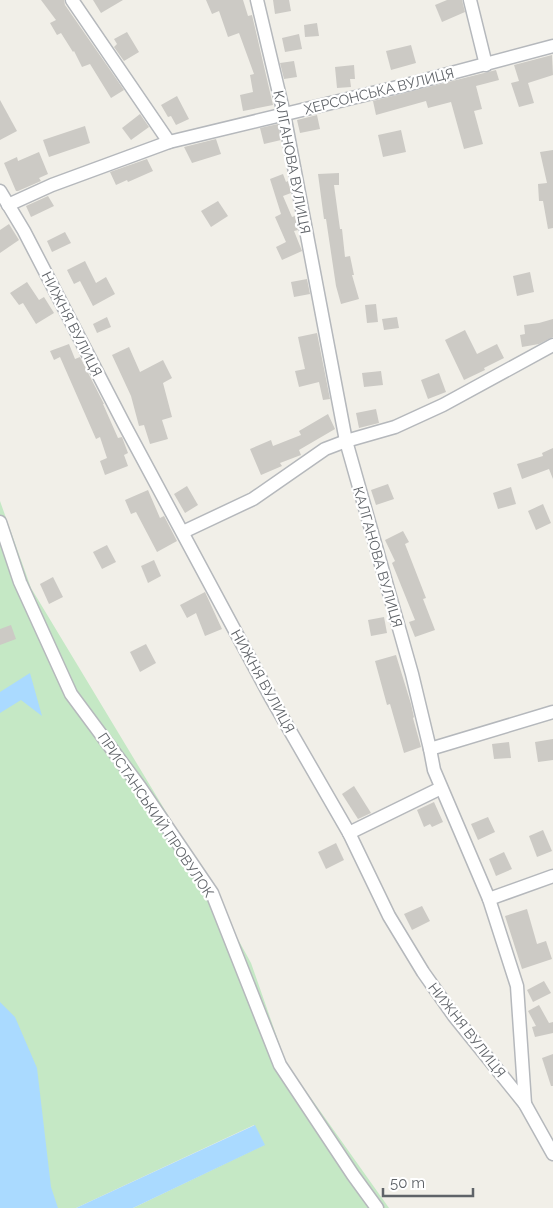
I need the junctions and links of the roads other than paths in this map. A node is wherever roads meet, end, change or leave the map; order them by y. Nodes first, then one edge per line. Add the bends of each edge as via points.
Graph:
1 (72, 0) edge
2 (258, 0) edge
3 (470, 0) edge
4 (553, 46) edge
5 (486, 64) junction
6 (284, 114) junction
7 (169, 142) junction
8 (0, 191) edge
9 (8, 204) junction
10 (553, 345) edge
11 (346, 441) junction
12 (0, 522) edge
13 (183, 532) junction
14 (553, 712) edge
15 (430, 749) junction
16 (441, 788) junction
17 (349, 833) junction
18 (553, 876) edge
19 (489, 899) junction
20 (525, 1104) junction
21 (553, 1154) edge
22 (377, 1208) edge

1 - 7 street
2 - 6 street, КАЛГАНОВА ВУЛИЦЯ
3 - 5 street
4 - 5 street, ХЕРСОНСЬКА ВУЛИЦЯ
5 - 6 street, ХЕРСОНСЬКА ВУЛИЦЯ
6 - 7 street, ХЕРСОНСЬКА ВУЛИЦЯ
6 - 11 street, КАЛГАНОВА ВУЛИЦЯ
7 - 9 street, ХЕРСОНСЬКА ВУЛИЦЯ
8 - 9 street, НИЖНЯ ВУЛИЦЯ
9 - 13 street, НИЖНЯ ВУЛИЦЯ
10 - 11 street via 443,405 395,427
11 - 13 street via 325,449 253,499
11 - 15 street, КАЛГАНОВА ВУЛИЦЯ
12 - 22 street, ПРИСТАНСЬКИЙ ПРОВУЛОК via 20,582 71,694 140,787 212,893 280,1065
13 - 17 street, НИЖНЯ ВУЛИЦЯ via 270,696
14 - 15 street
15 - 16 street, КАЛГАНОВА ВУЛИЦЯ
16 - 17 street
16 - 19 street, КАЛГАНОВА ВУЛИЦЯ
17 - 20 street, НИЖНЯ ВУЛИЦЯ via 389,916 423,972
18 - 19 street
19 - 20 street, КАЛГАНОВА ВУЛИЦЯ via 517,986
20 - 21 street, НИЖНЯ ВУЛИЦЯ

